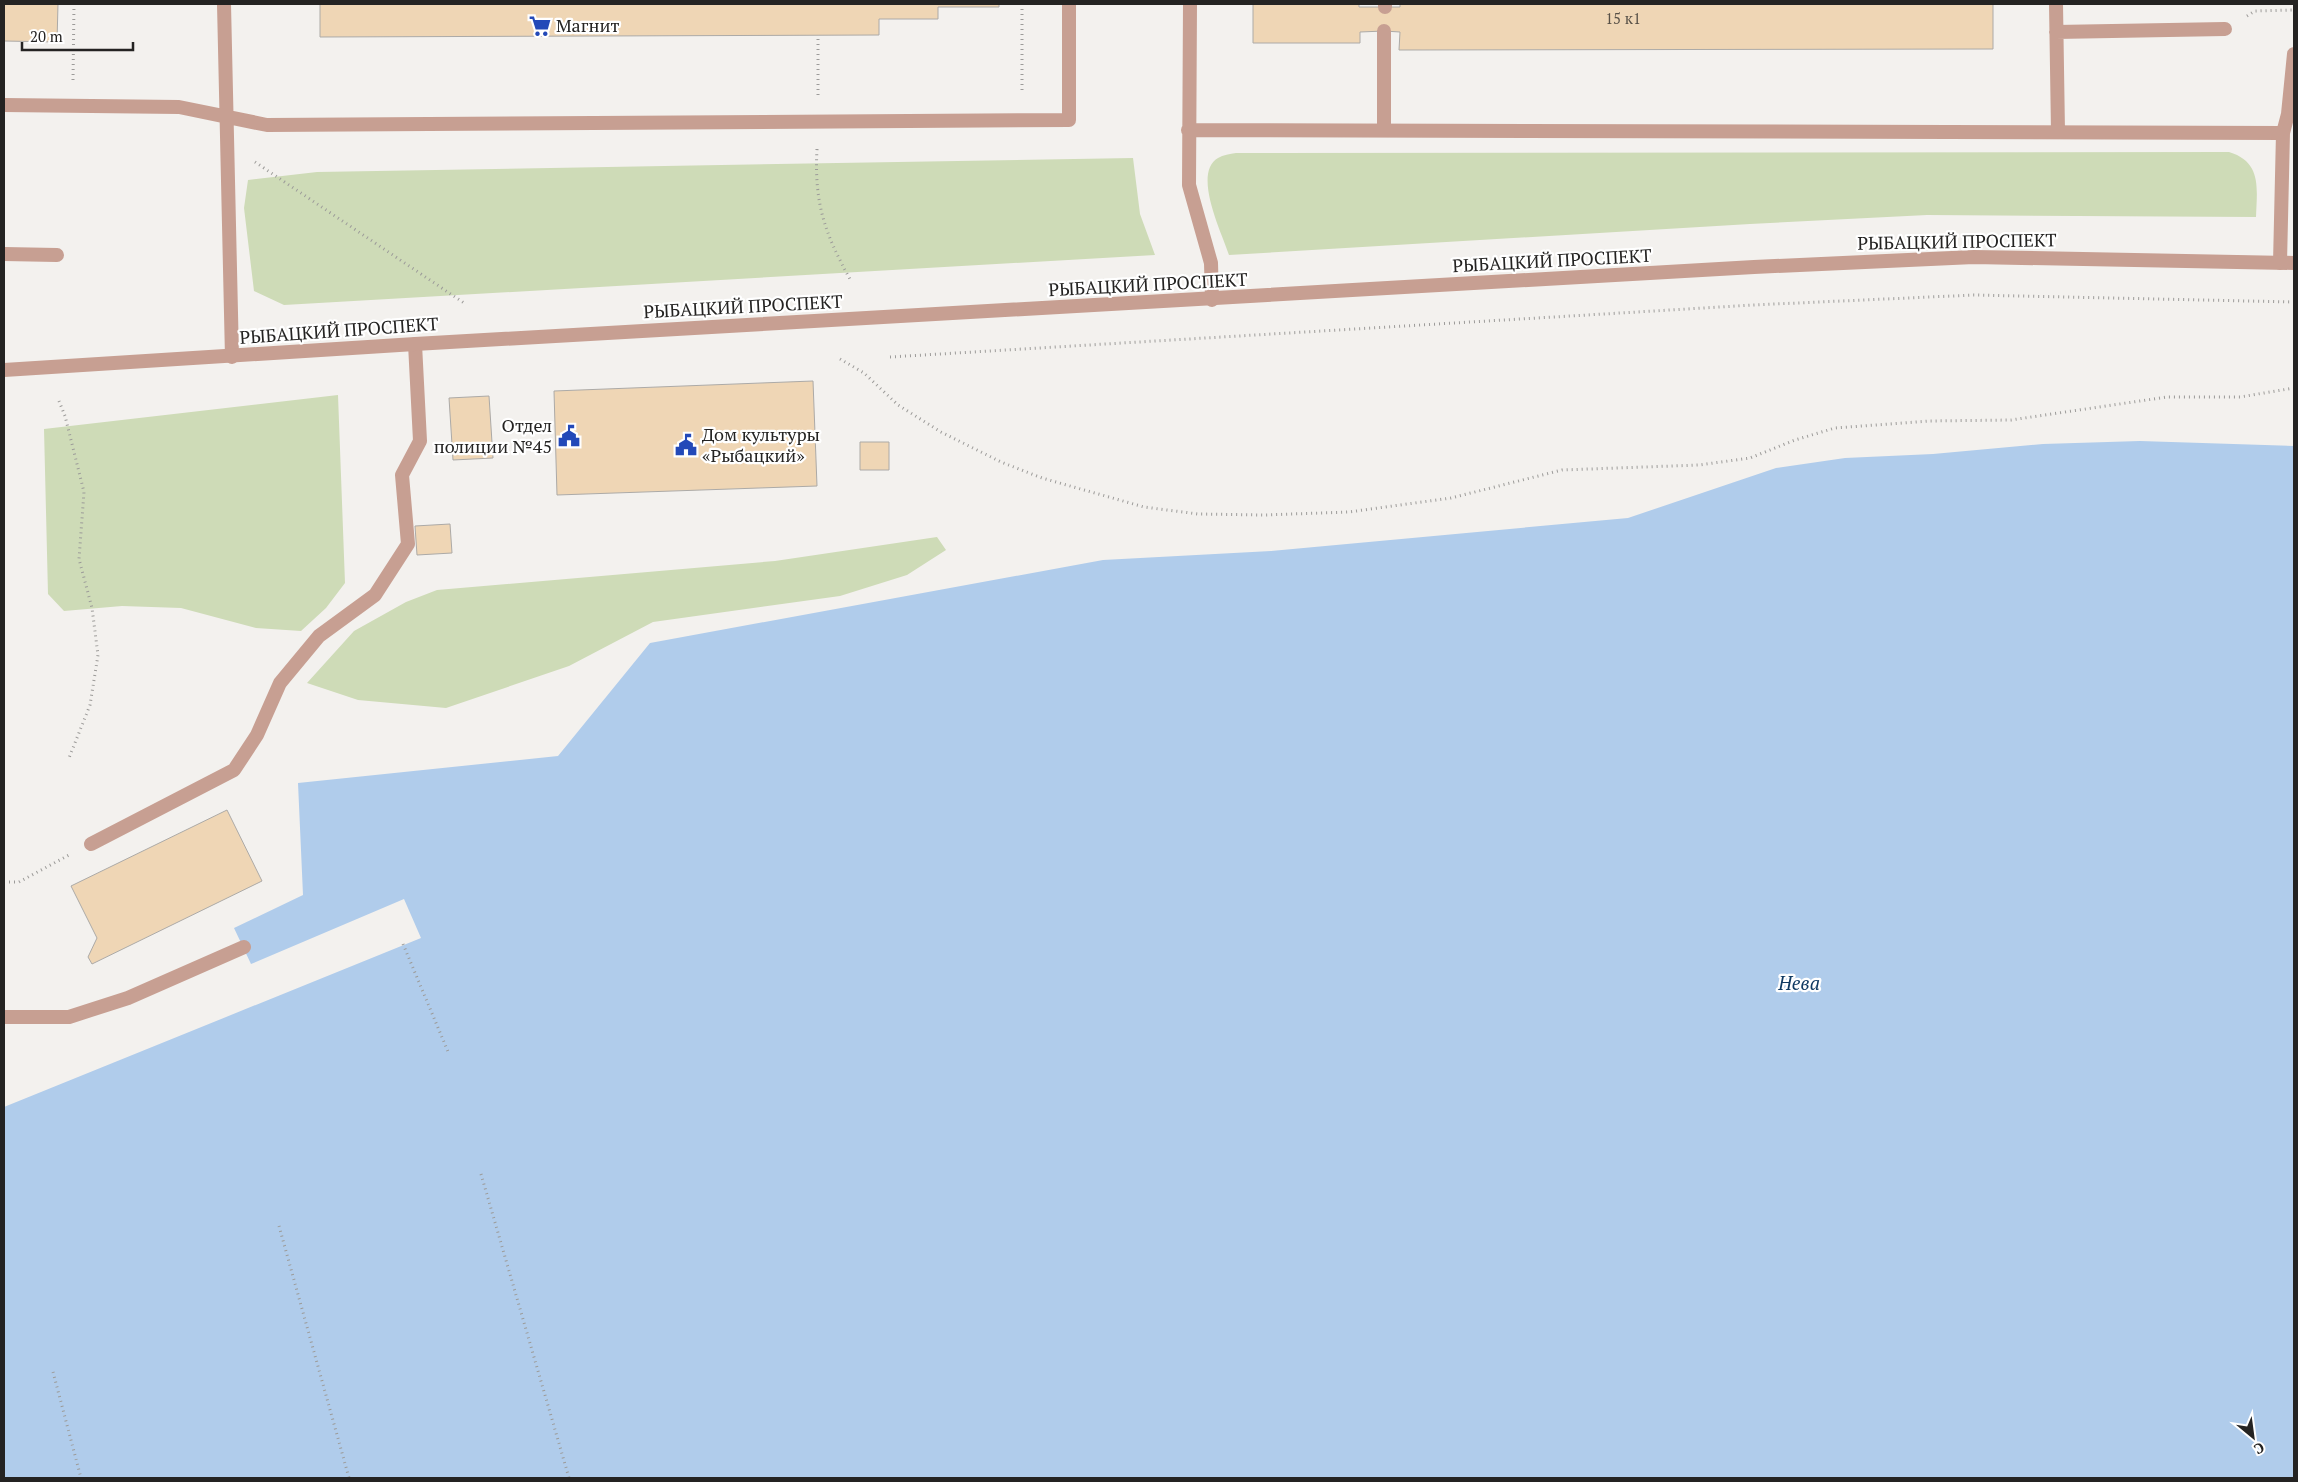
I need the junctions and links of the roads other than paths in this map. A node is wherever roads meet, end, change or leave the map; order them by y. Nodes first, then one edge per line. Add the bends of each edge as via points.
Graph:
1 (224, 4) edge
2 (1069, 4) edge
3 (1190, 4) edge
4 (2056, 4) edge
5 (2225, 29) road end
6 (1384, 31) dead end
7 (2056, 32) junction
8 (2294, 54) edge
9 (4, 105) edge
10 (226, 117) junction
11 (1188, 130) junction
12 (1384, 130) junction
13 (2058, 132) junction
14 (2283, 133) junction
15 (4, 254) edge
16 (57, 254) dead end
17 (2287, 263) edge
18 (1212, 300) junction
19 (415, 344) junction
20 (232, 356) junction
21 (4, 370) edge
22 (91, 844) road end
23 (244, 947) dead end
24 (4, 1017) edge

1 - 10 street
2 - 10 street via 1069,120 268,125
3 - 11 street
4 - 7 street
5 - 7 street
6 - 12 street
7 - 13 street
8 - 14 street
9 - 10 street via 179,107
10 - 20 street
11 - 12 street
11 - 18 street via 1189,185 1210,263
12 - 13 street
13 - 14 street
14 - 17 street
15 - 16 street
17 - 18 street, РЫБАЦКИЙ ПРОСПЕКТ via 1974,257
18 - 19 street, РЫБАЦКИЙ ПРОСПЕКТ
19 - 20 street, РЫБАЦКИЙ ПРОСПЕКТ
19 - 22 street via 420,441 402,475 408,544 376,595 319,636 280,683 257,735 234,770
20 - 21 street, РЫБАЦКИЙ ПРОСПЕКТ
23 - 24 street via 128,998 69,1017

